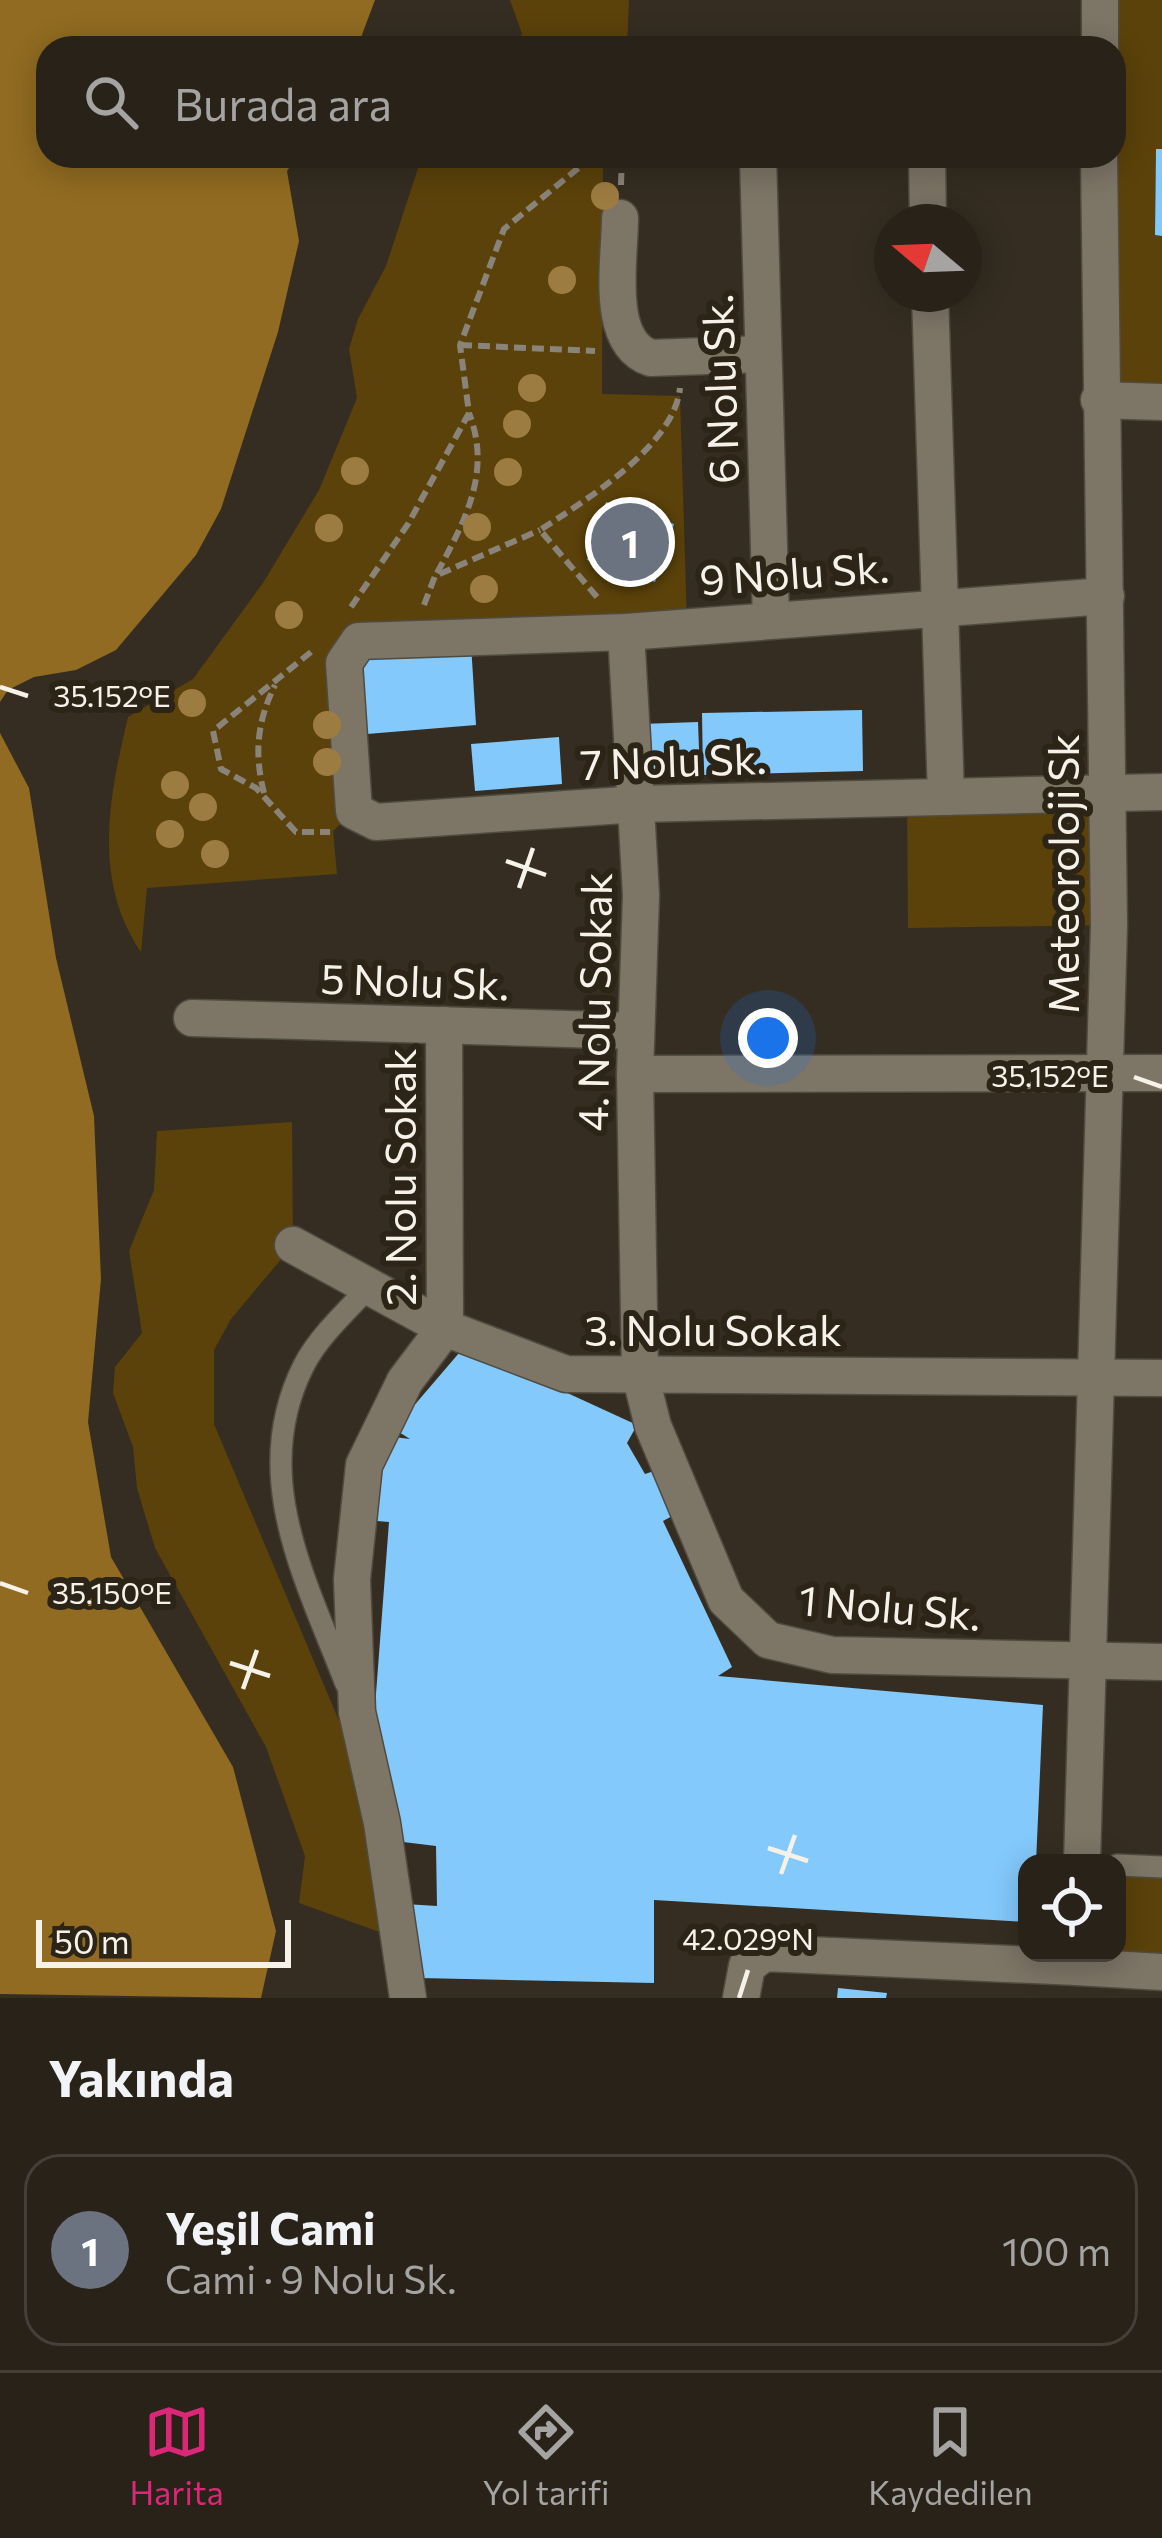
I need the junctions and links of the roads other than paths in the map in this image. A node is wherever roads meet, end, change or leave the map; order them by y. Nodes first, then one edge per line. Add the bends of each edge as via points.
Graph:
1 (1100, 0) edge
2 (1100, 36) edge
3 (758, 168) edge
4 (927, 168) edge
5 (1099, 168) edge
6 (928, 204) edge
7 (620, 218) dead end
8 (930, 312) edge
9 (764, 354) junction
10 (1099, 400) junction
11 (1162, 402) edge
12 (1106, 596) junction
13 (938, 608) junction
14 (771, 619) junction
15 (626, 632) junction
16 (1162, 792) edge
17 (1107, 795) junction
18 (946, 797) junction
19 (638, 804) junction
20 (354, 811) joint
21 (192, 1018) dead end
22 (444, 1025) junction
23 (635, 1031) junction
24 (1106, 1072) junction
25 (1162, 1073) edge
26 (634, 1074) junction
27 (293, 1245) dead end
28 (369, 1287) junction
29 (445, 1328) junction
30 (640, 1373) junction
31 (1094, 1377) junction
32 (1162, 1378) edge
33 (1162, 1662) edge
34 (1089, 1664) junction
35 (357, 1712) junction
36 (1082, 1854) edge
37 (1126, 1865) edge
38 (1162, 1867) edge
39 (1018, 1959) edge
40 (1091, 1962) edge
41 (1162, 1972) edge
42 (408, 1998) edge
43 (741, 1998) edge

1 - 2 street
3 - 9 street, 6 Nolu Sk.
4 - 6 street
5 - 10 street, Meteoroloji Sk
7 - 9 street via 621,318 635,352
8 - 13 street
9 - 14 street, 6 Nolu Sk.
10 - 11 street
10 - 12 street, Meteoroloji Sk
12 - 13 street, 9 Nolu Sk.
12 - 17 street, Meteoroloji Sk
13 - 14 street, 9 Nolu Sk.
13 - 18 street
14 - 15 street, 9 Nolu Sk.
15 - 19 street, 4. Nolu Sokak
15 - 20 street, 9 Nolu Sk. via 334,646 344,663
16 - 17 street, 7 Nolu Sk.
17 - 18 street, 7 Nolu Sk.
17 - 24 street, Meteoroloji Sk
18 - 19 street, 7 Nolu Sk.
19 - 20 street, 7 Nolu Sk. via 376,822
19 - 23 street, 4. Nolu Sokak
21 - 22 street, 5 Nolu Sk.
22 - 23 street, 5 Nolu Sk.
22 - 29 street, 2. Nolu Sokak
23 - 26 street, 4. Nolu Sokak
24 - 25 street
24 - 26 street
24 - 31 street, Meteoroloji Sk
26 - 30 street, 4. Nolu Sokak
27 - 28 street, 3. Nolu Sokak
28 - 29 street, 3. Nolu Sokak
28 - 35 lane via 304,1365 281,1430 276,1477
29 - 30 street, 3. Nolu Sokak via 566,1374
29 - 35 street via 405,1381 364,1465 352,1579
30 - 31 street, 3. Nolu Sokak
30 - 34 street, 1 Nolu Sk. via 653,1426 726,1600 768,1640 832,1654
31 - 32 street, 3. Nolu Sokak
31 - 34 street, Meteoroloji Sk
33 - 34 street, 1 Nolu Sk.
34 - 36 street, Meteoroloji Sk
35 - 42 street
37 - 38 lane
39 - 43 street via 764,1953 747,1966
40 - 41 street

